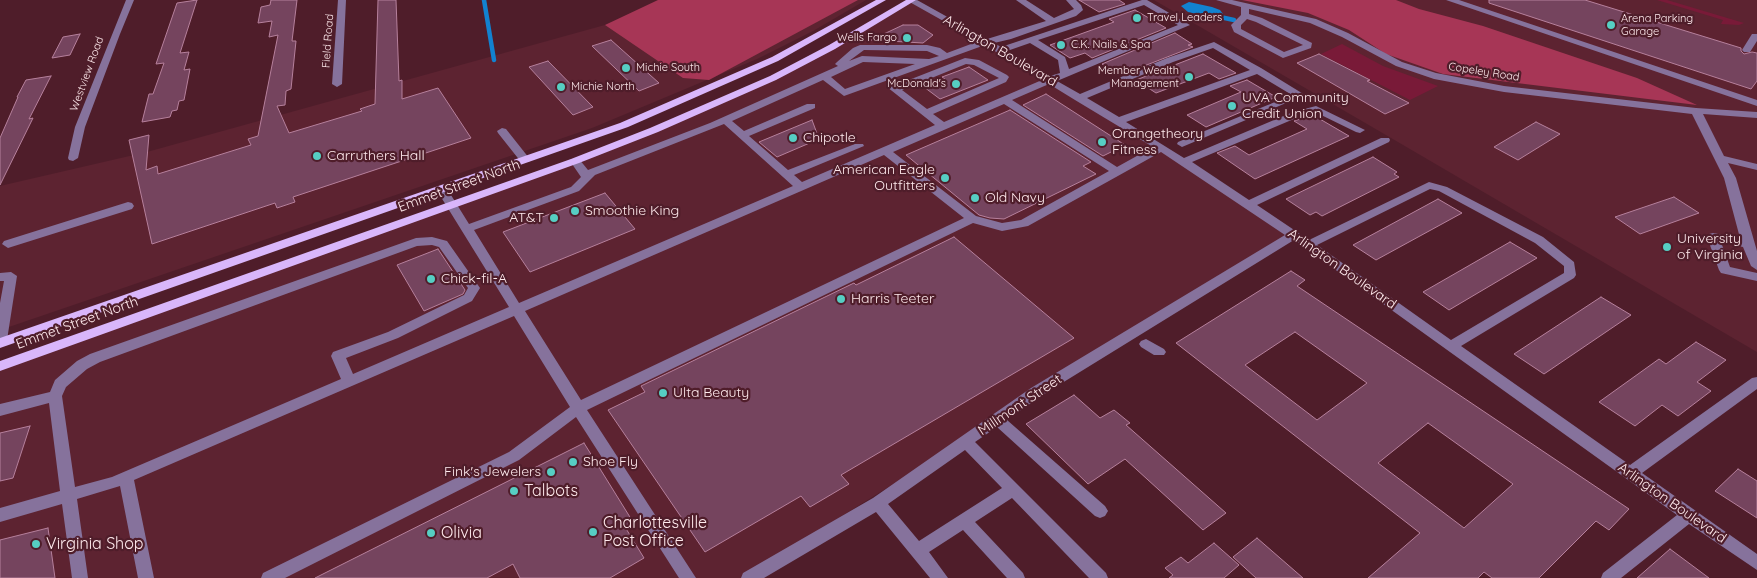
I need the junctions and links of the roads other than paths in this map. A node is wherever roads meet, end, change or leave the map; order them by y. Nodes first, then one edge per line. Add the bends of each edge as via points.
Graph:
1 (130, 0) edge
2 (342, 0) edge
3 (882, 0) edge
4 (911, 0) edge
5 (1020, 0) edge
6 (1070, 0) edge
7 (1220, 0) edge
8 (1450, 0) edge
9 (1245, 11) junction
10 (1051, 20) junction
11 (1755, 36) dead end
12 (1031, 40) junction
13 (986, 42) junction
14 (1000, 50) junction
15 (1747, 50) dead end
16 (946, 56) junction
17 (931, 62) junction
18 (1258, 70) junction
19 (1065, 74) junction
20 (824, 76) junction
21 (882, 79) junction
22 (1050, 80) junction
23 (336, 84) dead end
24 (895, 89) junction
25 (1079, 98) junction
26 (1005, 100) junction
27 (1757, 103) edge
28 (811, 106) dead end
29 (1696, 111) junction
30 (926, 114) junction
31 (1757, 115) edge
32 (725, 120) junction
33 (1118, 121) junction
34 (944, 127) junction
35 (1360, 130) dead end
36 (502, 132) dead end
37 (743, 135) junction
38 (1385, 140) dead end
39 (1182, 144) dead end
40 (858, 146) dead end
41 (1161, 147) junction
42 (884, 151) junction
43 (73, 158) dead end
44 (1720, 158) junction
45 (525, 160) junction
46 (574, 161) junction
47 (1183, 162) junction
48 (1757, 167) edge
49 (1117, 172) junction
50 (787, 174) junction
51 (587, 177) junction
52 (801, 187) junction
53 (442, 189) junction
54 (452, 205) junction
55 (1248, 205) junction
56 (128, 206) dead end
57 (972, 219) junction
58 (466, 228) junction
59 (1294, 235) junction
60 (8, 244) dead end
61 (1748, 244) junction
62 (1308, 245) junction
63 (1757, 266) edge
64 (0, 277) edge
65 (1757, 277) edge
66 (516, 310) junction
67 (0, 342) edge
68 (1146, 344) dead end
69 (1450, 346) junction
70 (1160, 352) dead end
71 (0, 366) edge
72 (349, 381) junction
73 (1757, 382) edge
74 (55, 396) junction
75 (578, 408) junction
76 (0, 410) edge
77 (998, 420) junction
78 (966, 442) junction
79 (1629, 472) junction
80 (126, 477) junction
81 (1012, 490) junction
82 (70, 496) junction
83 (878, 503) junction
84 (1100, 511) dead end
85 (0, 515) edge
86 (1689, 515) junction
87 (964, 520) junction
88 (917, 551) junction
89 (1757, 563) edge
90 (80, 578) edge
91 (146, 578) edge
92 (269, 578) edge
93 (688, 578) edge
94 (749, 578) edge
95 (940, 578) edge
96 (1016, 578) edge
97 (1100, 578) edge
98 (1609, 578) edge

1 - 43 street, Westview Road via 80,126
2 - 23 street, Field Road
3 - 45 main road, Emmet Street North via 810,41 728,81 624,125
4 - 13 street, Arlington Boulevard
4 - 46 main road, Emmet Street North via 773,78
5 - 10 street
6 - 10 street via 1078,5 1079,10
7 - 9 street, Copeley Road
8 - 27 street
9 - 9 street via 1236,25 1237,30 1280,55 1308,46
9 - 29 street, Copeley Road via 1313,21 1399,64 1434,76 1504,89
10 - 13 street
11 - 15 street
12 - 14 street
12 - 19 street via 1062,59
12 - 19 street via 1145,2 1185,25
13 - 14 street, Arlington Boulevard
13 - 16 street
14 - 22 street, Arlington Boulevard
16 - 17 street
16 - 20 street via 927,48 863,47
17 - 20 street via 862,59
17 - 21 street
18 - 25 street via 1214,44
18 - 33 street
18 - 39 street via 1300,95
19 - 22 street
20 - 21 street via 844,93
20 - 32 street
21 - 24 street
22 - 25 street, Arlington Boulevard
22 - 26 street
24 - 30 street
24 - 30 street via 965,61 976,62 1004,77
25 - 33 street, Arlington Boulevard
26 - 34 street
26 - 49 street
28 - 37 street
29 - 31 street, Copeley Road
29 - 44 street
30 - 34 street
32 - 37 street
32 - 51 street
33 - 41 street, Arlington Boulevard
34 - 42 street
35 - 47 street via 1316,109
36 - 45 street
37 - 50 street
38 - 55 street
40 - 50 street
41 - 47 street, Arlington Boulevard
41 - 49 street
42 - 52 street
42 - 57 street
44 - 48 street
44 - 61 street via 1730,178
45 - 53 main road, Emmet Street North
46 - 51 street
46 - 54 main road, Emmet Street North
47 - 55 street, Arlington Boulevard
49 - 57 street via 1024,223 1002,227
50 - 52 street
51 - 58 street via 576,188
52 - 66 street
53 - 54 street
53 - 67 main road, Emmet Street North
54 - 58 street
54 - 71 main road, Emmet Street North
55 - 59 street, Arlington Boulevard
56 - 60 street
57 - 75 street
58 - 66 street
59 - 62 street, Arlington Boulevard
59 - 77 street, Millmont Street via 1044,387
61 - 63 street
61 - 65 street via 1713,237 1725,270
62 - 69 street, Arlington Boulevard
62 - 69 street via 1428,185 1443,189 1539,240 1570,265 1570,275
64 - 67 street via 11,276
66 - 72 street
66 - 75 street
68 - 70 street
69 - 79 street, Arlington Boulevard
72 - 74 street via 338,356 393,335 468,298 474,288 443,244 416,242 95,358 60,384
72 - 80 street
73 - 79 street via 1648,462
74 - 76 street
74 - 82 street
75 - 92 street via 514,456
75 - 93 street
77 - 78 street, Millmont Street
77 - 84 street
78 - 81 street
78 - 83 street, Millmont Street
79 - 86 street, Arlington Boulevard
80 - 82 street
80 - 91 street
81 - 87 street
81 - 97 street
82 - 85 street
82 - 90 street
83 - 88 street
83 - 94 street, Millmont Street
86 - 89 street, Arlington Boulevard
86 - 98 street
87 - 88 street
87 - 96 street
88 - 95 street

